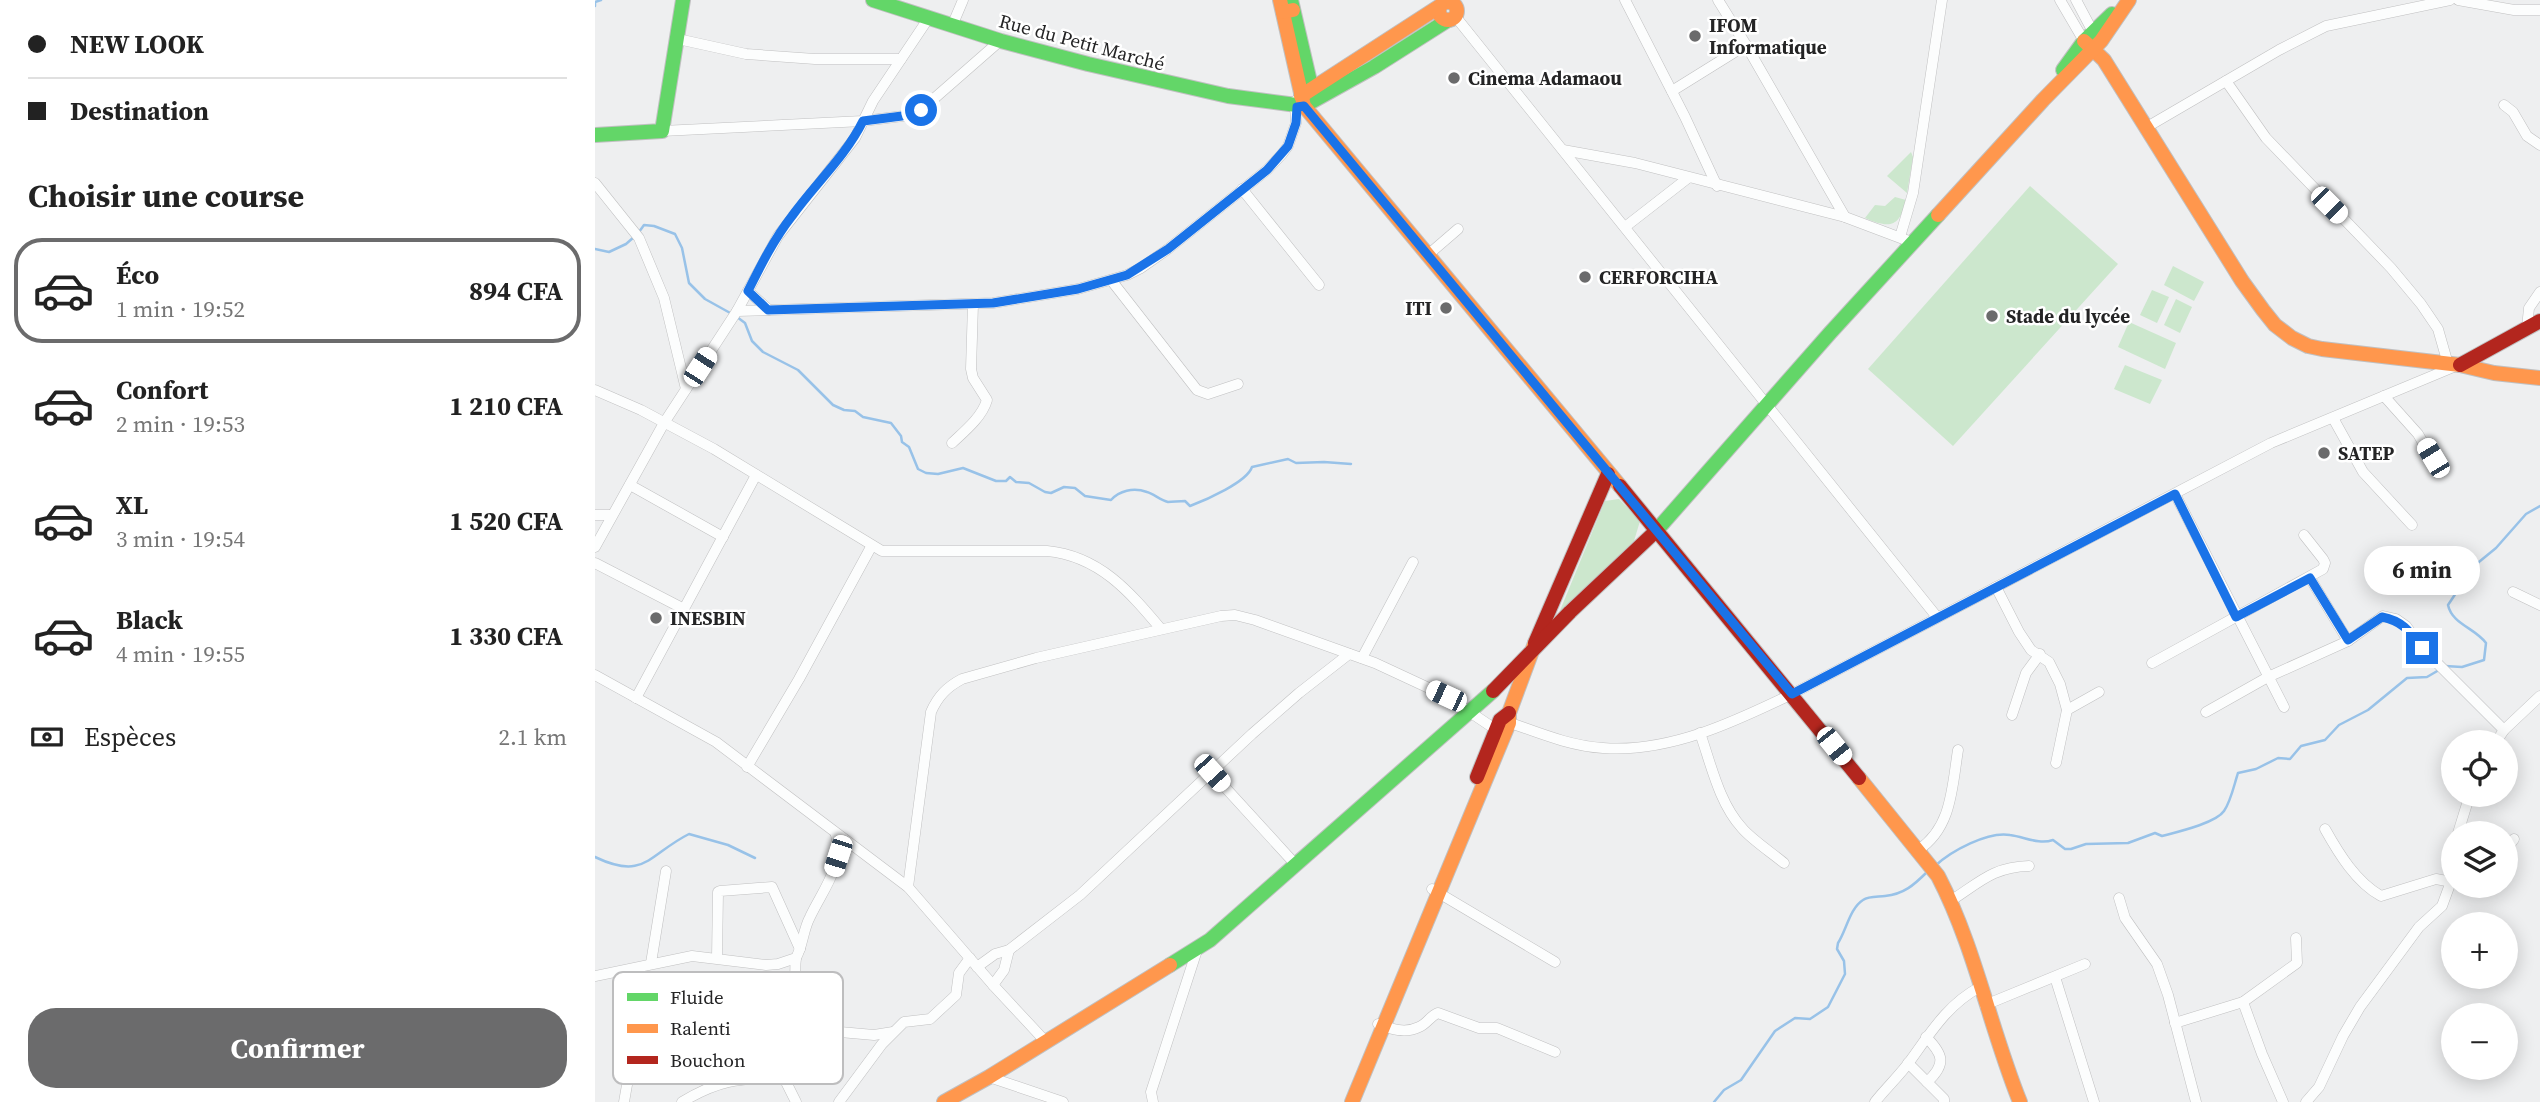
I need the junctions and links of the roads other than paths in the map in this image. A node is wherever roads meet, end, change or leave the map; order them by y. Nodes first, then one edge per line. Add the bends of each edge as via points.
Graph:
1 (683, 0) edge
2 (873, 0) edge
3 (963, 0) edge
4 (1625, 0) edge
5 (1718, 0) edge
6 (1942, 0) edge
7 (2060, 0) edge
8 (2076, 0) edge
9 (2450, 0) edge
10 (2458, 0) edge
11 (2127, 2) edge
12 (1287, 5) edge
13 (1448, 7) edge
14 (2540, 10) edge
15 (928, 19) junction
16 (951, 26) junction
17 (678, 39) junction
18 (1001, 40) junction
19 (2093, 41) junction
20 (1746, 45) junction
21 (901, 60) junction
22 (2226, 81) junction
23 (1672, 91) junction
24 (1301, 100) junction
25 (2504, 105) dead end
26 (863, 121) junction
27 (2147, 127) junction
28 (662, 131) junction
29 (595, 135) edge
30 (2540, 145) edge
31 (1563, 150) junction
32 (1688, 178) junction
33 (595, 183) edge
34 (1717, 186) junction
35 (1242, 189) junction
36 (1845, 217) junction
37 (1625, 227) junction
38 (1458, 229) dead end
39 (1907, 240) junction
40 (1429, 254) junction
41 (1111, 280) junction
42 (1319, 285) dead end
43 (748, 291) junction
44 (2540, 292) edge
45 (973, 304) junction
46 (768, 310) junction
47 (735, 315) junction
48 (2534, 325) edge
49 (2454, 364) junction
50 (2540, 378) edge
51 (1238, 384) dead end
52 (686, 389) junction
53 (595, 390) edge
54 (2384, 396) junction
55 (1767, 404) junction
56 (2333, 418) junction
57 (664, 423) junction
58 (952, 443) dead end
59 (2440, 472) dead end
60 (1608, 474) junction
61 (756, 475) junction
62 (630, 485) junction
63 (2175, 494) junction
64 (595, 515) edge
65 (613, 515) junction
66 (2412, 525) dead end
67 (1656, 531) junction
68 (2304, 535) dead end
69 (723, 537) junction
70 (595, 547) edge
71 (871, 547) junction
72 (1413, 562) dead end
73 (595, 563) edge
74 (2310, 578) junction
75 (1996, 587) junction
76 (2513, 592) dead end
77 (2540, 606) edge
78 (684, 609) junction
79 (1937, 617) junction
80 (2236, 617) junction
81 (1161, 629) junction
82 (2348, 640) junction
83 (1349, 654) junction
84 (2040, 654) junction
85 (1529, 656) junction
86 (1362, 658) junction
87 (2152, 663) dead end
88 (595, 675) edge
89 (2268, 677) junction
90 (2099, 692) dead end
91 (1792, 694) junction
92 (2540, 696) edge
93 (636, 698) junction
94 (2284, 707) dead end
95 (2067, 710) junction
96 (2206, 712) dead end
97 (1469, 713) junction
98 (2013, 715) dead end
99 (1503, 721) junction
100 (2504, 730) joint
101 (1700, 733) junction
102 (1958, 750) dead end
103 (2056, 763) dead end
104 (747, 767) junction
105 (1212, 773) junction
106 (2325, 829) dead end
107 (836, 835) junction
108 (1918, 850) junction
109 (1784, 863) dead end
110 (1296, 865) junction
111 (2029, 866) dead end
112 (666, 871) dead end
113 (2441, 879) edge
114 (908, 887) junction
115 (1435, 891) junction
116 (2119, 898) dead end
117 (2445, 898) edge
118 (1952, 901) junction
119 (2296, 937) dead end
120 (1198, 947) junction
121 (1009, 950) junction
122 (798, 954) junction
123 (717, 958) junction
124 (970, 958) junction
125 (1555, 962) dead end
126 (651, 963) junction
127 (778, 964) junction
128 (2085, 964) dead end
129 (977, 967) junction
130 (794, 972) joint
131 (595, 976) edge
132 (2055, 977) junction
133 (993, 985) junction
134 (1980, 986) junction
135 (2243, 1002) junction
136 (1985, 1005) junction
137 (2175, 1023) junction
138 (1381, 1025) junction
139 (843, 1032) edge
140 (894, 1032) junction
141 (1926, 1037) junction
142 (1047, 1042) junction
143 (1555, 1052) dead end
144 (1908, 1063) junction
145 (989, 1077) junction
146 (1927, 1082) junction
147 (627, 1084) edge
148 (716, 1084) edge
149 (787, 1084) edge
150 (624, 1102) edge
151 (682, 1102) edge
152 (796, 1102) edge
153 (839, 1102) edge
154 (944, 1102) edge
155 (1063, 1102) edge
156 (1153, 1102) edge
157 (1345, 1102) edge
158 (1352, 1102) edge
159 (1875, 1102) edge
160 (1944, 1102) edge
161 (2020, 1102) edge
162 (2094, 1102) edge
163 (2196, 1102) edge
164 (2283, 1102) edge
165 (2306, 1102) edge

1 - 17 main road
2 - 15 main road, Rue du Petit Marché
3 - 16 street
4 - 23 street
5 - 20 street
6 - 39 street
7 - 19 street
8 - 19 street
9 - 22 street via 2326,26
10 - 14 street
11 - 19 main road
12 - 24 main road
13 - 24 main road
13 - 31 street
15 - 16 main road, Rue du Petit Marché
15 - 21 street
16 - 18 main road, Rue du Petit Marché
17 - 21 street via 746,54
17 - 28 main road
18 - 24 main road, Rue du Petit Marché via 1146,80 1248,100
18 - 26 street via 921,110
19 - 27 main road
19 - 39 main road via 2043,100
20 - 23 street
20 - 36 street
21 - 26 street
22 - 27 street
22 - 49 street via 2266,138 2421,304
23 - 34 street
24 - 35 street via 1288,146
24 - 40 main road
25 - 30 street via 2527,136
26 - 28 street
26 - 43 street via 855,138 778,236
27 - 49 main road via 2242,281 2275,325 2300,342 2322,349
28 - 29 main road
31 - 32 street
31 - 37 street
32 - 34 street
32 - 37 street
33 - 52 street via 637,235 664,298
34 - 36 street
35 - 41 street via 1141,268
35 - 42 street
36 - 39 street
37 - 55 street
38 - 40 street
39 - 55 main road
40 - 60 main road
41 - 45 street
41 - 51 street via 1197,390 1208,394
43 - 46 street
43 - 47 street
44 - 48 street via 2529,308
45 - 46 street
45 - 58 street via 971,369 987,400 968,429
46 - 47 street
47 - 52 street
48 - 49 main road
49 - 50 main road
49 - 54 street
52 - 57 street
53 - 57 street
54 - 56 street
54 - 59 street via 2419,435
55 - 67 main road
55 - 79 street
56 - 63 street via 2271,443
56 - 66 street via 2363,472
57 - 61 street
57 - 62 street
60 - 67 main road
60 - 85 main road
61 - 69 street
61 - 71 street
62 - 65 street
62 - 69 street
63 - 75 street
63 - 80 street
64 - 65 street
65 - 70 street
67 - 85 main road
67 - 91 main road
68 - 74 street via 2325,564
69 - 78 street
71 - 81 street via 895,552 1047,551 1073,555 1118,581
71 - 104 street
72 - 86 street
73 - 78 street
74 - 80 street
74 - 82 street
75 - 79 street
75 - 84 street via 2019,632 2031,650
76 - 77 street
78 - 93 street
79 - 91 street
80 - 87 street
80 - 89 street
81 - 83 street via 1235,615
81 - 114 street via 1024,661 962,679 944,691 931,712
82 - 89 street
82 - 100 street via 2382,617 2396,619
83 - 86 street
83 - 105 street
84 - 95 street via 2060,684
84 - 98 street via 2026,673
85 - 97 main road
85 - 99 main road
86 - 97 street via 1446,696
88 - 93 street
89 - 94 street
89 - 96 street
90 - 95 street
91 - 101 street
91 - 108 main road
92 - 100 street
93 - 104 street via 716,743
95 - 103 street
97 - 99 street
97 - 110 main road
99 - 101 street via 1549,738 1603,748 1667,742
99 - 115 main road
101 - 109 street via 1734,819
102 - 108 street via 1946,817 1937,834
104 - 107 street
105 - 110 street
105 - 121 street via 1080,895
106 - 113 street via 2344,861 2381,896
107 - 114 street
107 - 122 street via 838,856
108 - 118 main road
110 - 120 main road
111 - 118 street via 1998,870
112 - 126 street
114 - 124 street
115 - 125 street
115 - 138 main road
116 - 137 street via 2125,918 2157,964
117 - 165 street via 2360,1007 2319,1087
118 - 134 main road
119 - 135 street via 2297,963
120 - 142 main road
120 - 156 street via 1151,1092
121 - 129 street
121 - 133 street via 1004,970
122 - 123 street via 772,887 718,892
122 - 127 street
122 - 130 street
123 - 126 street via 692,956
123 - 127 street
124 - 129 street
124 - 140 street via 959,973 956,995 933,1017 908,1020
126 - 131 street
127 - 130 street
128 - 132 street
129 - 133 street
132 - 136 street
132 - 162 street
133 - 142 street
134 - 136 main road
134 - 141 street via 1956,1003
135 - 137 street
135 - 164 street
136 - 161 main road
137 - 163 street
138 - 143 street via 1397,1031 1419,1028 1438,1013 1479,1028 1497,1028
138 - 157 main road
138 - 158 main road
139 - 140 street
140 - 153 street
141 - 144 street
141 - 146 street via 1939,1050 1941,1062
142 - 145 main road
144 - 146 street
144 - 159 street
145 - 154 main road
145 - 155 street
146 - 160 street
147 - 150 street
148 - 151 street
149 - 152 street

